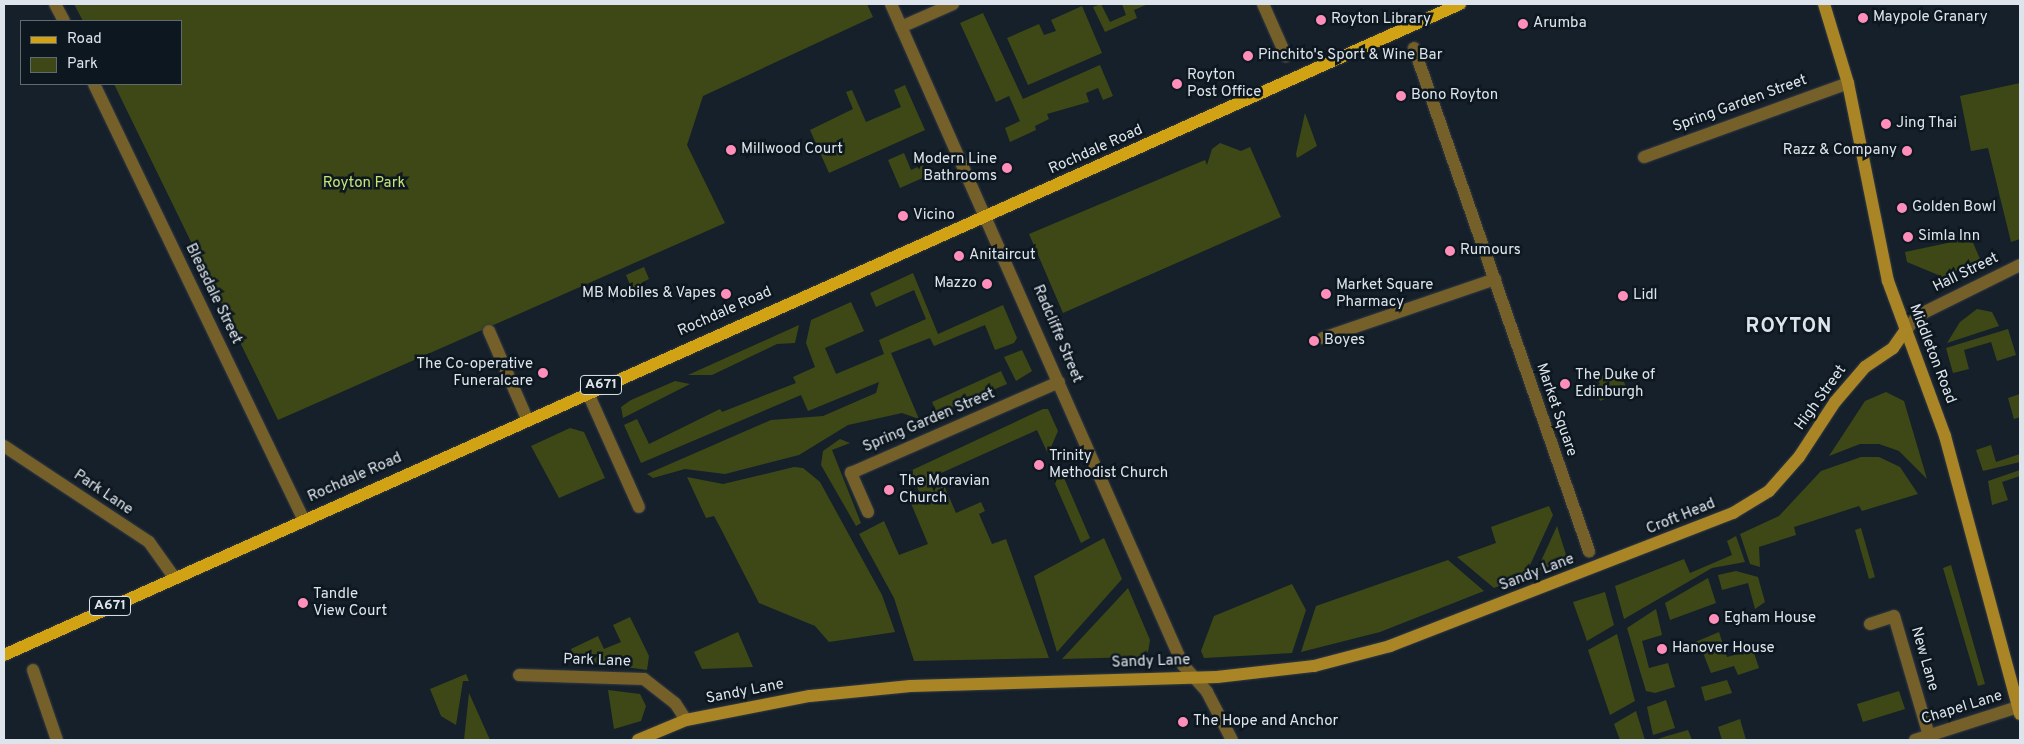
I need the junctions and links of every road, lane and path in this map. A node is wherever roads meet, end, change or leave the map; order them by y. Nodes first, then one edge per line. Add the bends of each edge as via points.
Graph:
1 (55, 4) edge
2 (891, 4) edge
3 (953, 4) edge
4 (1263, 4) edge
5 (1460, 4) edge
6 (1824, 4) edge
7 (63, 20) edge
8 (901, 27) junction
9 (1414, 48) dead end
10 (1286, 56) dead end
11 (1848, 83) junction
12 (94, 85) edge
13 (1644, 157) dead end
14 (987, 215) junction
15 (2020, 265) edge
16 (1495, 279) junction
17 (488, 330) dead end
18 (1905, 331) junction
19 (1323, 338) dead end
20 (1060, 382) junction
21 (587, 391) junction
22 (526, 419) junction
23 (7, 452) edge
24 (1769, 491) joint
25 (639, 507) dead end
26 (868, 512) dead end
27 (303, 519) junction
28 (1589, 551) dead end
29 (1602, 566) joint
30 (174, 577) junction
31 (1870, 624) dead end
32 (4, 655) edge
33 (33, 670) dead end
34 (519, 675) dead end
35 (1192, 677) junction
36 (2019, 711) edge
37 (686, 720) junction
38 (1929, 736) junction
39 (57, 740) edge
40 (638, 740) edge
41 (1232, 740) edge
42 (1915, 740) edge

1 - 7 street
2 - 8 street, Radcliffe Street
3 - 8 street
4 - 10 street
5 - 14 main road, Rochdale Road / A671
6 - 11 street, Middleton Road
8 - 14 street, Radcliffe Street
9 - 16 street, Market Square
11 - 13 street, Spring Garden Street
11 - 18 street, Middleton Road via 1888,281
12 - 27 street, Bleasdale Street
14 - 20 street, Radcliffe Street
14 - 21 main road, Rochdale Road / A671
15 - 18 street, Hall Street via 1919,315
16 - 19 street
16 - 28 street, Market Square
17 - 22 street
18 - 24 street, High Street via 1894,348 1865,367 1835,402 1799,457
18 - 36 street, Middleton Road via 1948,445
20 - 26 street, Spring Garden Street via 851,473
20 - 35 street, Radcliffe Street via 1180,659
21 - 22 main road, Rochdale Road / A671
21 - 25 street
22 - 27 main road, Rochdale Road / A671
23 - 30 street, Park Lane via 149,542
24 - 29 street, Croft Head via 1733,513
27 - 30 main road, Rochdale Road / A671
29 - 35 street, Sandy Lane via 1356,656 1266,673
30 - 32 main road, Rochdale Road / A671
31 - 38 street, New Lane via 1894,616
33 - 39 street
34 - 37 street, Park Lane via 644,679 675,702
35 - 37 street, Sandy Lane via 911,686 783,700
35 - 41 street, Radcliffe Street via 1207,692
36 - 38 street, Chapel Lane
37 - 40 street, Sandy Lane
38 - 42 street, Chapel Lane

